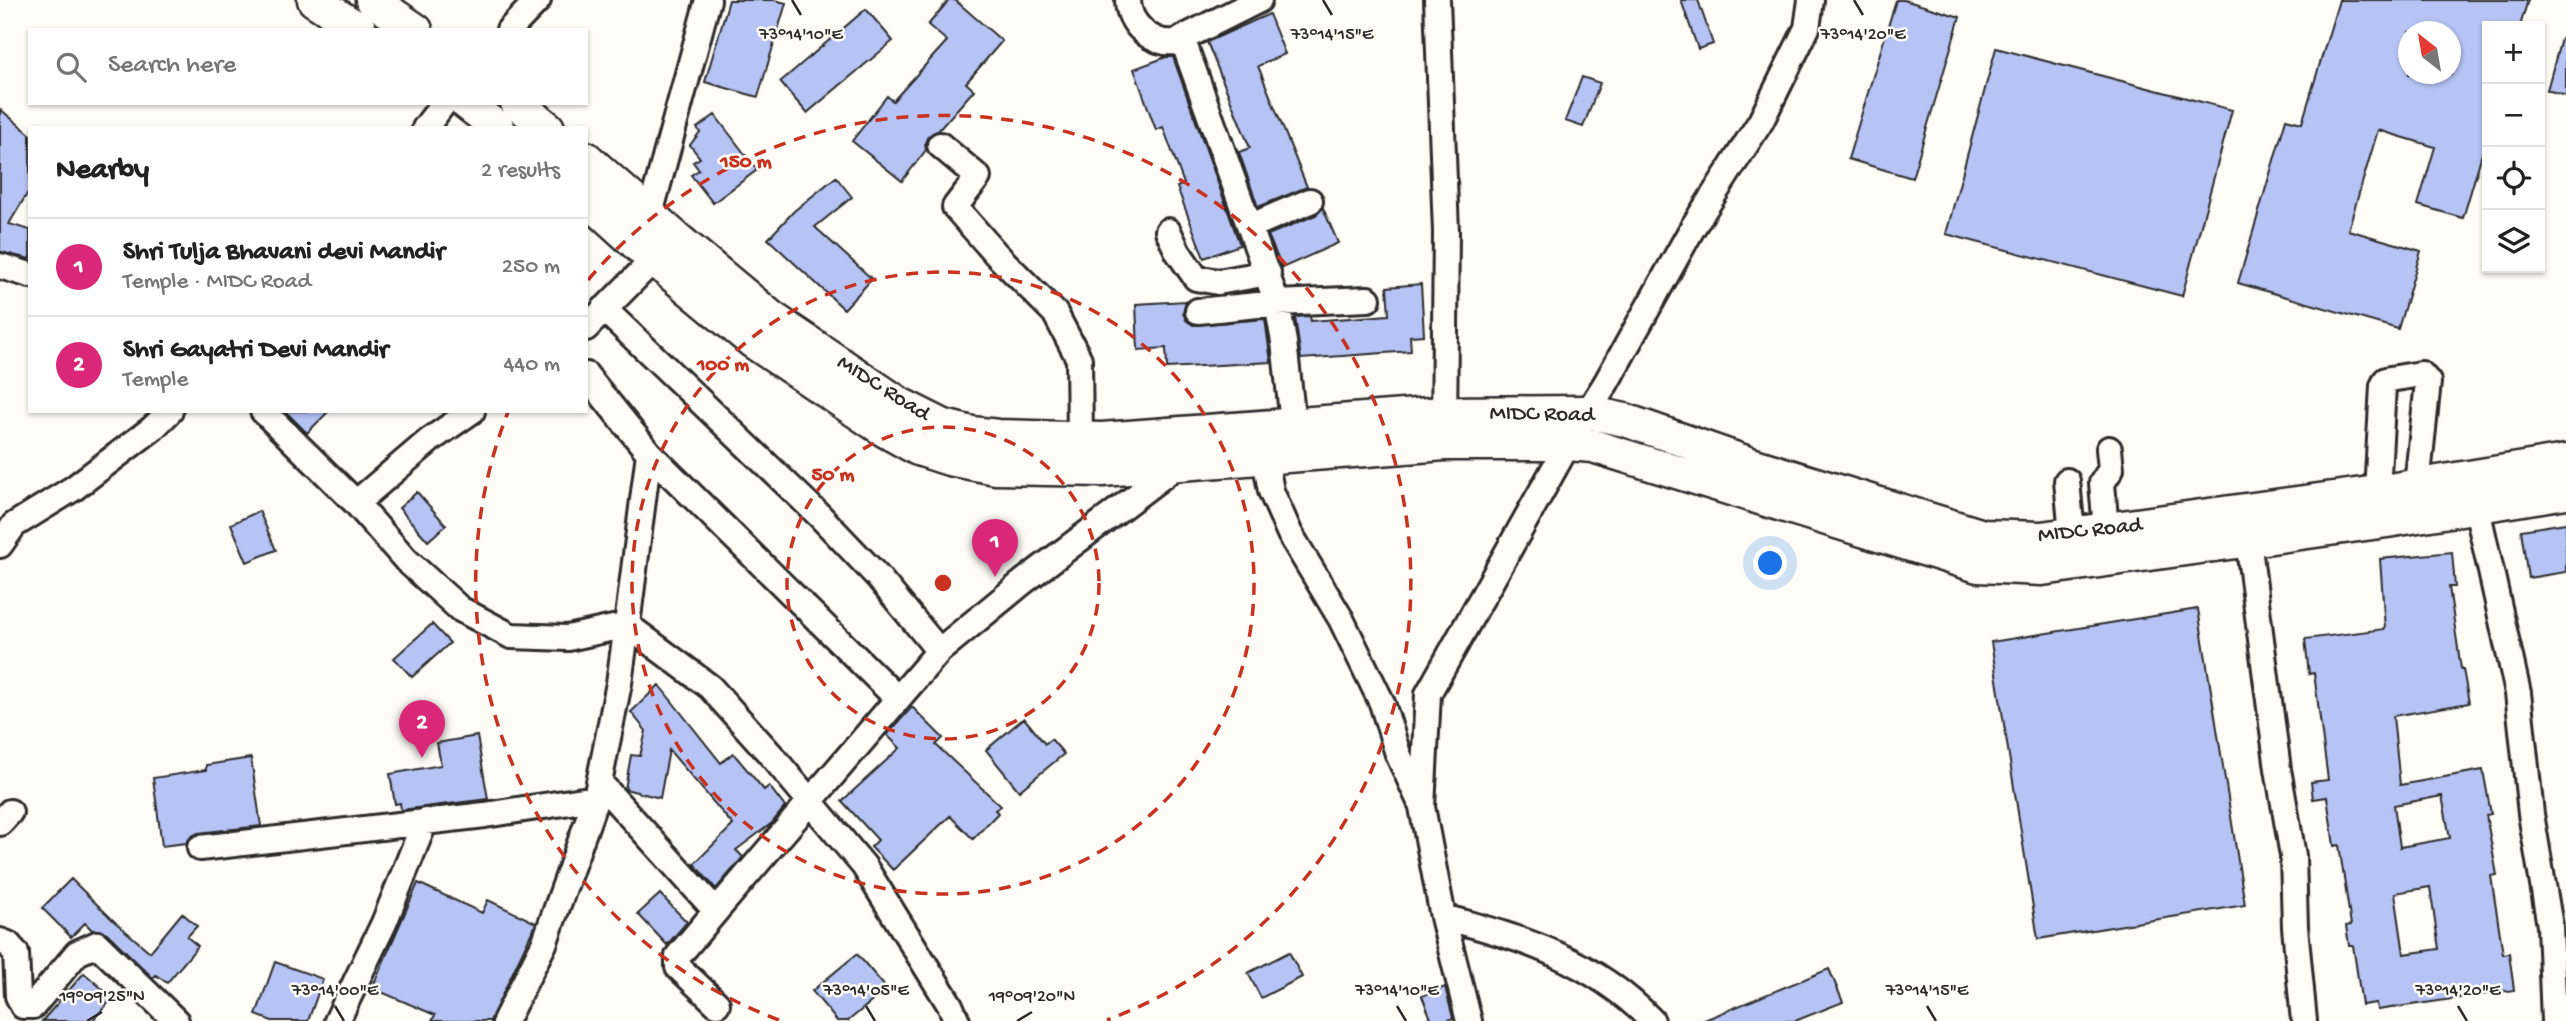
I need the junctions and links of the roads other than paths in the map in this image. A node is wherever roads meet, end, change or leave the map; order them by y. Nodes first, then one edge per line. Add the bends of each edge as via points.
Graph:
1 (314, 0) edge
2 (372, 0) edge
3 (538, 0) edge
4 (708, 0) edge
5 (1128, 0) edge
6 (1259, 0) edge
7 (1437, 0) edge
8 (1811, 0) edge
9 (357, 28) edge
10 (413, 28) edge
11 (511, 28) edge
12 (1182, 38) junction
13 (442, 105) edge
14 (469, 105) edge
15 (519, 105) edge
16 (427, 126) edge
17 (496, 126) edge
18 (546, 126) edge
19 (940, 145) dead end
20 (588, 160) edge
21 (588, 200) edge
22 (1310, 201) dead end
23 (650, 214) junction
24 (1251, 226) junction
25 (1167, 231) dead end
26 (675, 237) junction
27 (653, 259) junction
28 (0, 265) edge
29 (28, 274) edge
30 (1268, 274) junction
31 (1368, 299) dead end
32 (1277, 303) junction
33 (604, 309) junction
34 (1198, 311) dead end
35 (588, 326) edge
36 (588, 377) edge
37 (1587, 412) junction
38 (168, 413) edge
39 (265, 413) edge
40 (469, 413) edge
41 (1443, 413) junction
42 (1293, 423) junction
43 (1258, 426) junction
44 (1080, 438) junction
45 (1445, 444) junction
46 (1568, 444) junction
47 (2109, 449) dead end
48 (649, 453) junction
49 (1264, 456) junction
50 (2566, 461) edge
51 (1180, 463) junction
52 (2470, 477) junction
53 (2067, 481) dead end
54 (1762, 483) junction
55 (2417, 485) junction
56 (2376, 492) junction
57 (2566, 492) edge
58 (356, 503) junction
59 (2477, 507) junction
60 (2246, 525) junction
61 (2106, 530) junction
62 (2072, 534) junction
63 (0, 545) edge
64 (627, 625) junction
65 (939, 651) junction
66 (897, 698) junction
67 (597, 790) junction
68 (810, 801) junction
69 (1422, 807) junction
70 (425, 821) junction
71 (200, 848) dead end
72 (716, 911) junction
73 (1443, 917) junction
74 (0, 941) edge
75 (716, 1004) dead end
76 (176, 1021) edge
77 (337, 1021) edge
78 (505, 1021) edge
79 (957, 1021) edge
80 (1469, 1021) edge
81 (1652, 1021) edge
82 (2304, 1021) edge
83 (2554, 1021) edge

1 - 9 main road
2 - 10 main road
3 - 11 street
4 - 23 street
5 - 12 street via 1132,16 1147,34 1165,43
6 - 12 street
7 - 41 street via 1446,232
8 - 37 street via 1807,28 1761,121 1693,227
12 - 24 street
13 - 16 street
14 - 17 main road
15 - 18 main road
19 - 44 street via 978,177 955,207 1055,313 1079,359
20 - 23 main road, MIDC Road
21 - 27 main road, MIDC Road
22 - 24 street
23 - 26 main road, MIDC Road
24 - 30 street
25 - 30 street via 1196,278 1218,282
26 - 27 street
26 - 44 main road, MIDC Road via 771,317 900,404 944,426 998,436
27 - 33 street
27 - 51 main road, MIDC Road via 753,341 918,449 996,468 1102,470
28 - 29 street
30 - 32 street
31 - 32 street
32 - 34 street
32 - 42 street
33 - 35 street
33 - 65 street via 819,515
36 - 48 street
37 - 41 main road, MIDC Road
37 - 46 street
37 - 54 main road, MIDC Road via 1625,420
38 - 63 street via 74,488 14,525
39 - 58 street
40 - 58 street
41 - 42 main road, MIDC Road
41 - 45 street
42 - 43 main road, MIDC Road
43 - 44 main road, MIDC Road
43 - 49 street
45 - 46 main road, MIDC Road
45 - 49 main road, MIDC Road
46 - 54 main road, MIDC Road
46 - 69 street via 1428,694
47 - 61 street via 2111,469 2102,483
48 - 64 street
48 - 66 street
49 - 51 main road, MIDC Road
49 - 69 street via 1271,491 1285,523 1382,703
50 - 52 main road, MIDC Road
51 - 65 street
52 - 55 main road, MIDC Road
52 - 59 street
53 - 62 street
54 - 60 main road, MIDC Road via 1978,566 2042,569
54 - 62 main road, MIDC Road via 1983,536
55 - 56 main road, MIDC Road
55 - 56 street via 2428,382 2421,374 2386,380 2383,386
56 - 60 main road, MIDC Road
57 - 59 main road, MIDC Road
58 - 64 street via 406,560 460,609 511,636 568,638
59 - 60 main road, MIDC Road
59 - 83 street via 2518,692 2531,814 2550,926
60 - 61 main road, MIDC Road
60 - 82 street via 2293,856
61 - 62 main road, MIDC Road
64 - 67 street
64 - 68 street via 710,687
65 - 66 street
66 - 68 street
67 - 70 street via 485,815
67 - 72 street
67 - 78 street via 544,944
68 - 72 street
68 - 79 street via 864,866
69 - 73 street
70 - 71 street
70 - 77 street via 384,923
72 - 75 street via 678,956 678,967
73 - 80 street
73 - 81 street via 1507,933 1559,954 1603,978
74 - 76 street via 16,953 18,996 23,1006 33,1006 77,953 97,944

